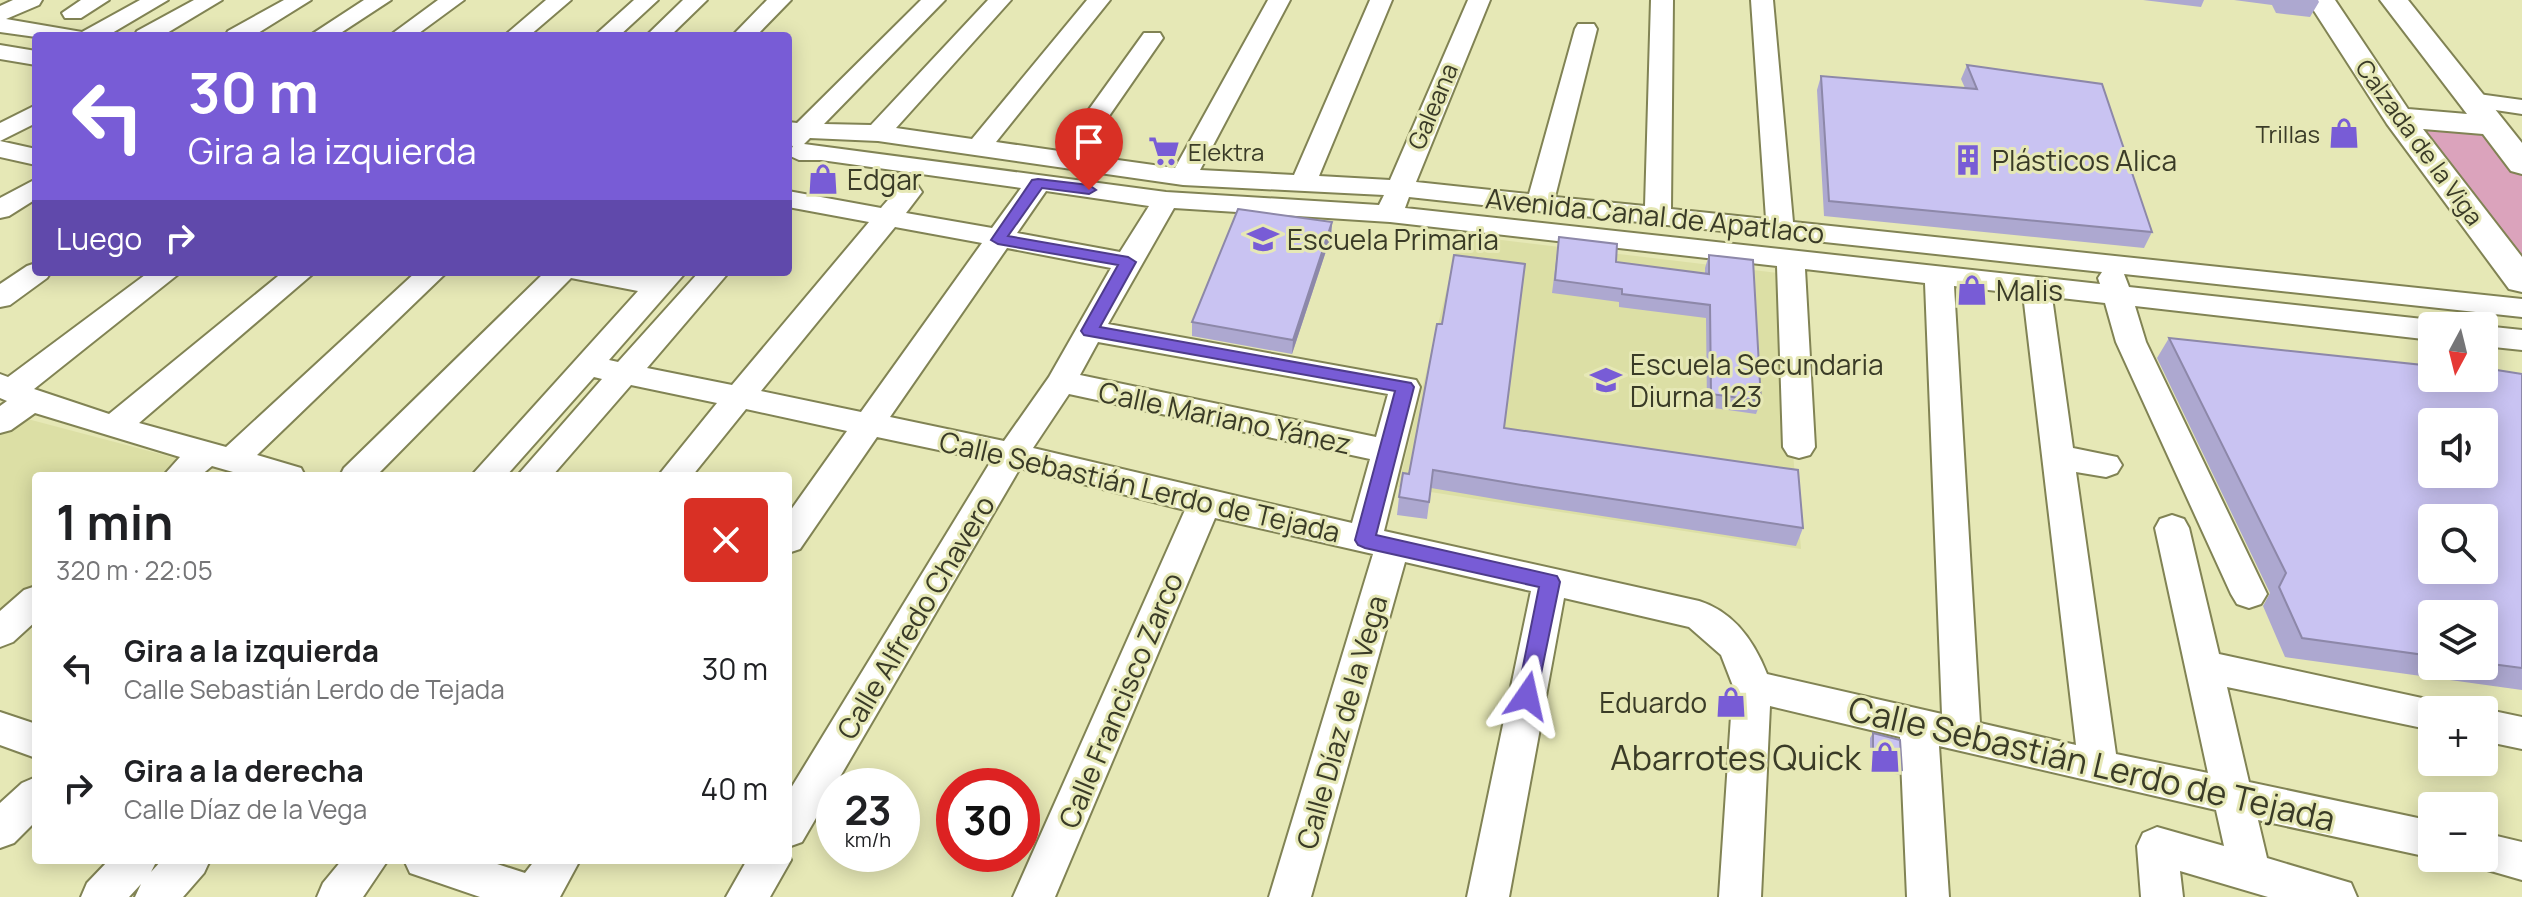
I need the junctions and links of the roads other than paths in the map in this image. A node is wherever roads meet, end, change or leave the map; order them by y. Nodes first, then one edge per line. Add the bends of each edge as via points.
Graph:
1 (31, 0) edge
2 (98, 0) edge
3 (157, 0) edge
4 (211, 0) edge
5 (300, 0) edge
6 (380, 0) edge
7 (453, 0) edge
8 (560, 0) edge
9 (647, 0) edge
10 (696, 0) edge
11 (780, 0) edge
12 (934, 0) edge
13 (1000, 0) edge
14 (1099, 0) edge
15 (1279, 0) edge
16 (1381, 0) edge
17 (1479, 0) edge
18 (1662, 0) edge
19 (1762, 0) edge
20 (2321, 0) edge
21 (2394, 0) edge
22 (0, 14) edge
23 (73, 24) edge
24 (0, 25) edge
25 (1586, 29) dead end
26 (97, 32) edge
27 (152, 32) edge
28 (243, 32) edge
29 (327, 32) edge
30 (406, 32) edge
31 (520, 32) edge
32 (610, 32) edge
33 (661, 32) edge
34 (747, 32) edge
35 (1152, 38) dead end
36 (2471, 100) junction
37 (2522, 107) edge
38 (32, 114) edge
39 (2398, 117) junction
40 (2493, 126) junction
41 (878, 133) junction
42 (0, 134) edge
43 (792, 139) edge
44 (792, 140) edge
45 (829, 142) junction
46 (979, 147) junction
47 (0, 149) edge
48 (32, 156) edge
49 (1066, 160) junction
50 (2522, 164) edge
51 (1304, 182) junction
52 (1038, 183) junction
53 (792, 186) edge
54 (1175, 188) junction
55 (32, 190) edge
56 (909, 192) dead end
57 (792, 200) edge
58 (1394, 201) junction
59 (1540, 202) junction
60 (0, 210) edge
61 (1658, 215) junction
62 (890, 216) junction
63 (1780, 227) junction
64 (998, 240) junction
65 (1791, 258) junction
66 (1128, 262) junction
67 (2108, 263) junction
68 (1939, 275) junction
69 (32, 276) edge
70 (162, 276) edge
71 (296, 276) edge
72 (428, 276) edge
73 (557, 276) edge
74 (630, 276) edge
75 (711, 276) edge
76 (666, 279) edge
77 (2522, 281) edge
78 (2036, 286) junction
79 (2116, 294) junction
80 (0, 298) edge
81 (2522, 308) edge
82 (2418, 328) edge
83 (1090, 331) junction
84 (2498, 337) edge
85 (2522, 340) edge
86 (2131, 342) junction
87 (2163, 345) dead end
88 (589, 366) junction
89 (624, 373) junction
90 (1061, 382) junction
91 (15, 391) edge
92 (739, 395) junction
93 (0, 422) edge
94 (871, 424) junction
95 (114, 427) junction
96 (1799, 447) dead end
97 (1389, 451) junction
98 (1012, 454) junction
99 (218, 457) junction
100 (2059, 457) junction
101 (2106, 465) dead end
102 (187, 472) edge
103 (274, 472) edge
104 (360, 472) edge
105 (491, 472) edge
106 (537, 472) edge
107 (677, 472) edge
108 (1205, 503) junction
109 (2172, 528) dead end
110 (792, 534) edge
111 (1379, 544) junction
112 (1550, 582) junction
113 (2249, 594) dead end
114 (32, 604) edge
115 (0, 632) edge
116 (2206, 667) junction
117 (1752, 686) junction
118 (2418, 711) edge
119 (1919, 725) junction
120 (0, 728) edge
121 (2498, 728) edge
122 (2522, 733) edge
123 (1962, 735) junction
124 (32, 740) edge
125 (2098, 767) junction
126 (2234, 796) junction
127 (32, 799) edge
128 (792, 822) edge
129 (0, 830) edge
130 (2418, 837) edge
131 (2498, 855) edge
132 (2522, 861) edge
133 (132, 864) edge
134 (185, 864) edge
135 (364, 864) edge
136 (437, 864) edge
137 (556, 864) edge
138 (768, 864) edge
139 (2250, 872) junction
140 (535, 896) edge
141 (102, 897) edge
142 (156, 897) edge
143 (338, 897) edge
144 (747, 897) edge
145 (1034, 897) edge
146 (1290, 897) edge
147 (1488, 897) edge
148 (1740, 897) edge
149 (1928, 897) edge
150 (2162, 897) edge
151 (2336, 897) edge

1 - 22 street
2 - 23 street
3 - 26 street
4 - 27 street
5 - 28 street
6 - 29 street
7 - 30 street
8 - 31 street
9 - 32 street
10 - 33 street
11 - 34 street
12 - 43 street
13 - 41 street
14 - 46 street
15 - 54 street, Calle Alfredo Chavero
16 - 51 street
17 - 58 street, Galeana
18 - 61 street
19 - 63 street
20 - 39 main road, Calzada de la Viga
21 - 36 main road
23 - 24 street
25 - 59 street
35 - 49 street
36 - 37 street
36 - 40 main road
38 - 42 street
39 - 40 main road
39 - 77 main road, Calzada de la Viga
40 - 50 main road
41 - 45 street, Avenida Canal de Apatlaco
41 - 46 street, Avenida Canal de Apatlaco
44 - 45 street, Avenida Canal de Apatlaco
45 - 52 street, Avenida Canal de Apatlaco
45 - 53 street
46 - 49 street, Avenida Canal de Apatlaco
47 - 48 street
49 - 54 street, Avenida Canal de Apatlaco
51 - 54 street, Avenida Canal de Apatlaco
51 - 58 street, Avenida Canal de Apatlaco
52 - 54 street, Avenida Canal de Apatlaco
52 - 64 street
54 - 58 street, Avenida Canal de Apatlaco
54 - 66 street, Calle Alfredo Chavero
55 - 60 street
56 - 62 street
57 - 62 street
58 - 59 street, Avenida Canal de Apatlaco
58 - 65 street, Avenida Canal de Apatlaco
59 - 61 street, Avenida Canal de Apatlaco
61 - 63 street, Avenida Canal de Apatlaco
62 - 64 street
62 - 92 street
63 - 67 street, Avenida Canal de Apatlaco
64 - 66 street
64 - 94 street
65 - 68 street, Avenida Canal de Apatlaco
65 - 96 street
66 - 83 street, Calle Alfredo Chavero
67 - 79 street
67 - 81 street, Avenida Canal de Apatlaco
68 - 78 street, Avenida Canal de Apatlaco
68 - 123 street
69 - 80 street
70 - 91 street
71 - 95 street
72 - 99 street
73 - 104 street
74 - 76 street
75 - 89 street
76 - 88 street
78 - 79 street, Avenida Canal de Apatlaco
78 - 100 street
79 - 82 street, Avenida Canal de Apatlaco
79 - 86 street
83 - 90 street, Calle Alfredo Chavero
83 - 97 street, Calle Díaz de la Vega via 1405,387
84 - 85 street
86 - 87 street
86 - 113 street
88 - 89 street, Calle Sebastián Lerdo de Tejada
88 - 105 street
89 - 92 street, Calle Sebastián Lerdo de Tejada
89 - 106 street
90 - 97 street, Calle Mariano Yánez
90 - 98 street, Calle Alfredo Chavero
91 - 93 street
91 - 95 street
92 - 94 street, Calle Sebastián Lerdo de Tejada
92 - 107 street
94 - 98 street, Calle Sebastián Lerdo de Tejada
94 - 110 street
95 - 99 street
97 - 111 street, Calle Díaz de la Vega
98 - 108 street, Calle Sebastián Lerdo de Tejada
98 - 128 street, Calle Alfredo Chavero
99 - 102 street
99 - 103 street
100 - 101 street
100 - 125 street
108 - 111 street, Calle Sebastián Lerdo de Tejada
108 - 145 street, Calle Francisco Zarco
109 - 116 street
111 - 112 street, Calle Sebastián Lerdo de Tejada
111 - 146 street, Calle Díaz de la Vega
112 - 117 street, Calle Sebastián Lerdo de Tejada via 1699,615 1730,637
112 - 147 street
114 - 115 street
116 - 118 street
116 - 126 street
117 - 119 street, Calle Sebastián Lerdo de Tejada
117 - 148 street
119 - 123 street, Calle Sebastián Lerdo de Tejada
119 - 149 street
120 - 124 street
121 - 122 street
123 - 125 street, Calle Sebastián Lerdo de Tejada
125 - 126 street, Calle Sebastián Lerdo de Tejada
126 - 130 street, Calle Sebastián Lerdo de Tejada
126 - 139 street
127 - 129 street
131 - 132 street
133 - 141 street
134 - 142 street
135 - 143 street
136 - 140 street
137 - 140 street
138 - 144 street
139 - 150 street via 2157,846
139 - 151 street

